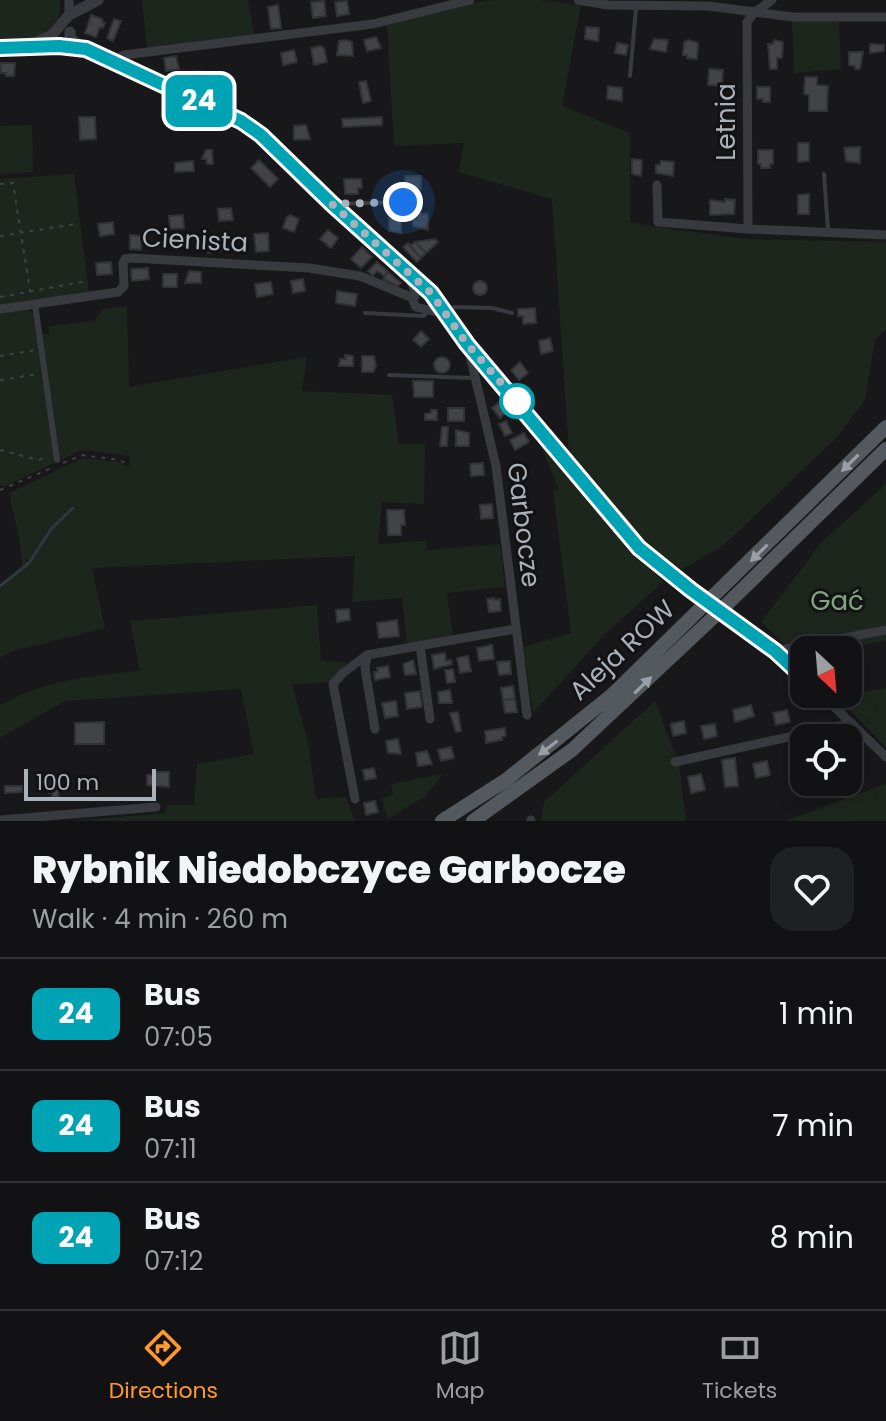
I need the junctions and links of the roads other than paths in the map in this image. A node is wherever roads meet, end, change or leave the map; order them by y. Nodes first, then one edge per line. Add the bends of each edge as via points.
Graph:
1 (69, 0) edge
2 (98, 0) edge
3 (470, 0) edge
4 (578, 0) edge
5 (772, 0) edge
6 (636, 5) junction
7 (82, 10) junction
8 (755, 12) junction
9 (69, 15) junction
10 (886, 17) edge
11 (63, 37) junction
12 (0, 48) edge
13 (113, 61) junction
14 (630, 76) dead end
15 (824, 174) dead end
16 (657, 185) dead end
17 (403, 202) dead end
18 (332, 204) junction
19 (748, 229) junction
20 (828, 232) junction
21 (886, 235) edge
22 (418, 294) junction
23 (433, 299) junction
24 (30, 304) junction
25 (0, 309) edge
26 (426, 309) junction
27 (365, 313) dead end
28 (512, 313) dead end
29 (445, 314) junction
30 (467, 344) junction
31 (389, 375) dead end
32 (475, 378) junction
33 (886, 427) edge
34 (886, 449) edge
35 (56, 457) road end
36 (515, 629) junction
37 (886, 630) edge
38 (420, 645) junction
39 (775, 651) junction
40 (367, 655) junction
41 (790, 665) edge
42 (836, 708) edge
43 (527, 715) dead end
44 (430, 719) dead end
45 (852, 723) junction
46 (375, 729) dead end
47 (886, 757) edge
48 (675, 762) dead end
49 (355, 799) dead end
50 (156, 807) dead end
51 (0, 820) edge
52 (442, 821) edge
53 (473, 821) edge

1 - 9 street
2 - 7 street
3 - 13 street via 373,24 124,55
4 - 6 street
5 - 8 street
6 - 8 street
6 - 14 lane
7 - 9 street
7 - 11 street
8 - 10 street
8 - 19 street, Letnia via 747,22
9 - 11 street
11 - 12 street
11 - 13 street
13 - 18 street via 249,126
15 - 20 lane
16 - 19 street via 658,222
17 - 18 lane
18 - 22 street via 402,269
19 - 20 street
20 - 21 street
22 - 23 street via 431,293
22 - 24 street, Cienista via 360,276 309,268 132,258 123,263 124,286 118,292
22 - 26 street via 416,307
23 - 26 street
23 - 29 street
24 - 25 street, Cienista
24 - 35 street
26 - 27 lane via 424,316
26 - 29 street
28 - 29 lane via 454,307
29 - 30 street
30 - 32 street, Garbocze
30 - 39 street via 639,548
31 - 32 lane
32 - 36 street, Garbocze via 496,466
33 -> 52 main road, Aleja ROW via 612,695 506,780
53 -> 34 main road, Aleja ROW via 594,730
36 - 38 street
36 - 43 street, Garbocze
37 - 39 street
38 - 40 street
38 - 44 street
39 - 41 street
40 - 46 street
40 - 49 street via 333,684
42 - 45 street
45 - 47 street
45 - 48 street
50 - 51 street

